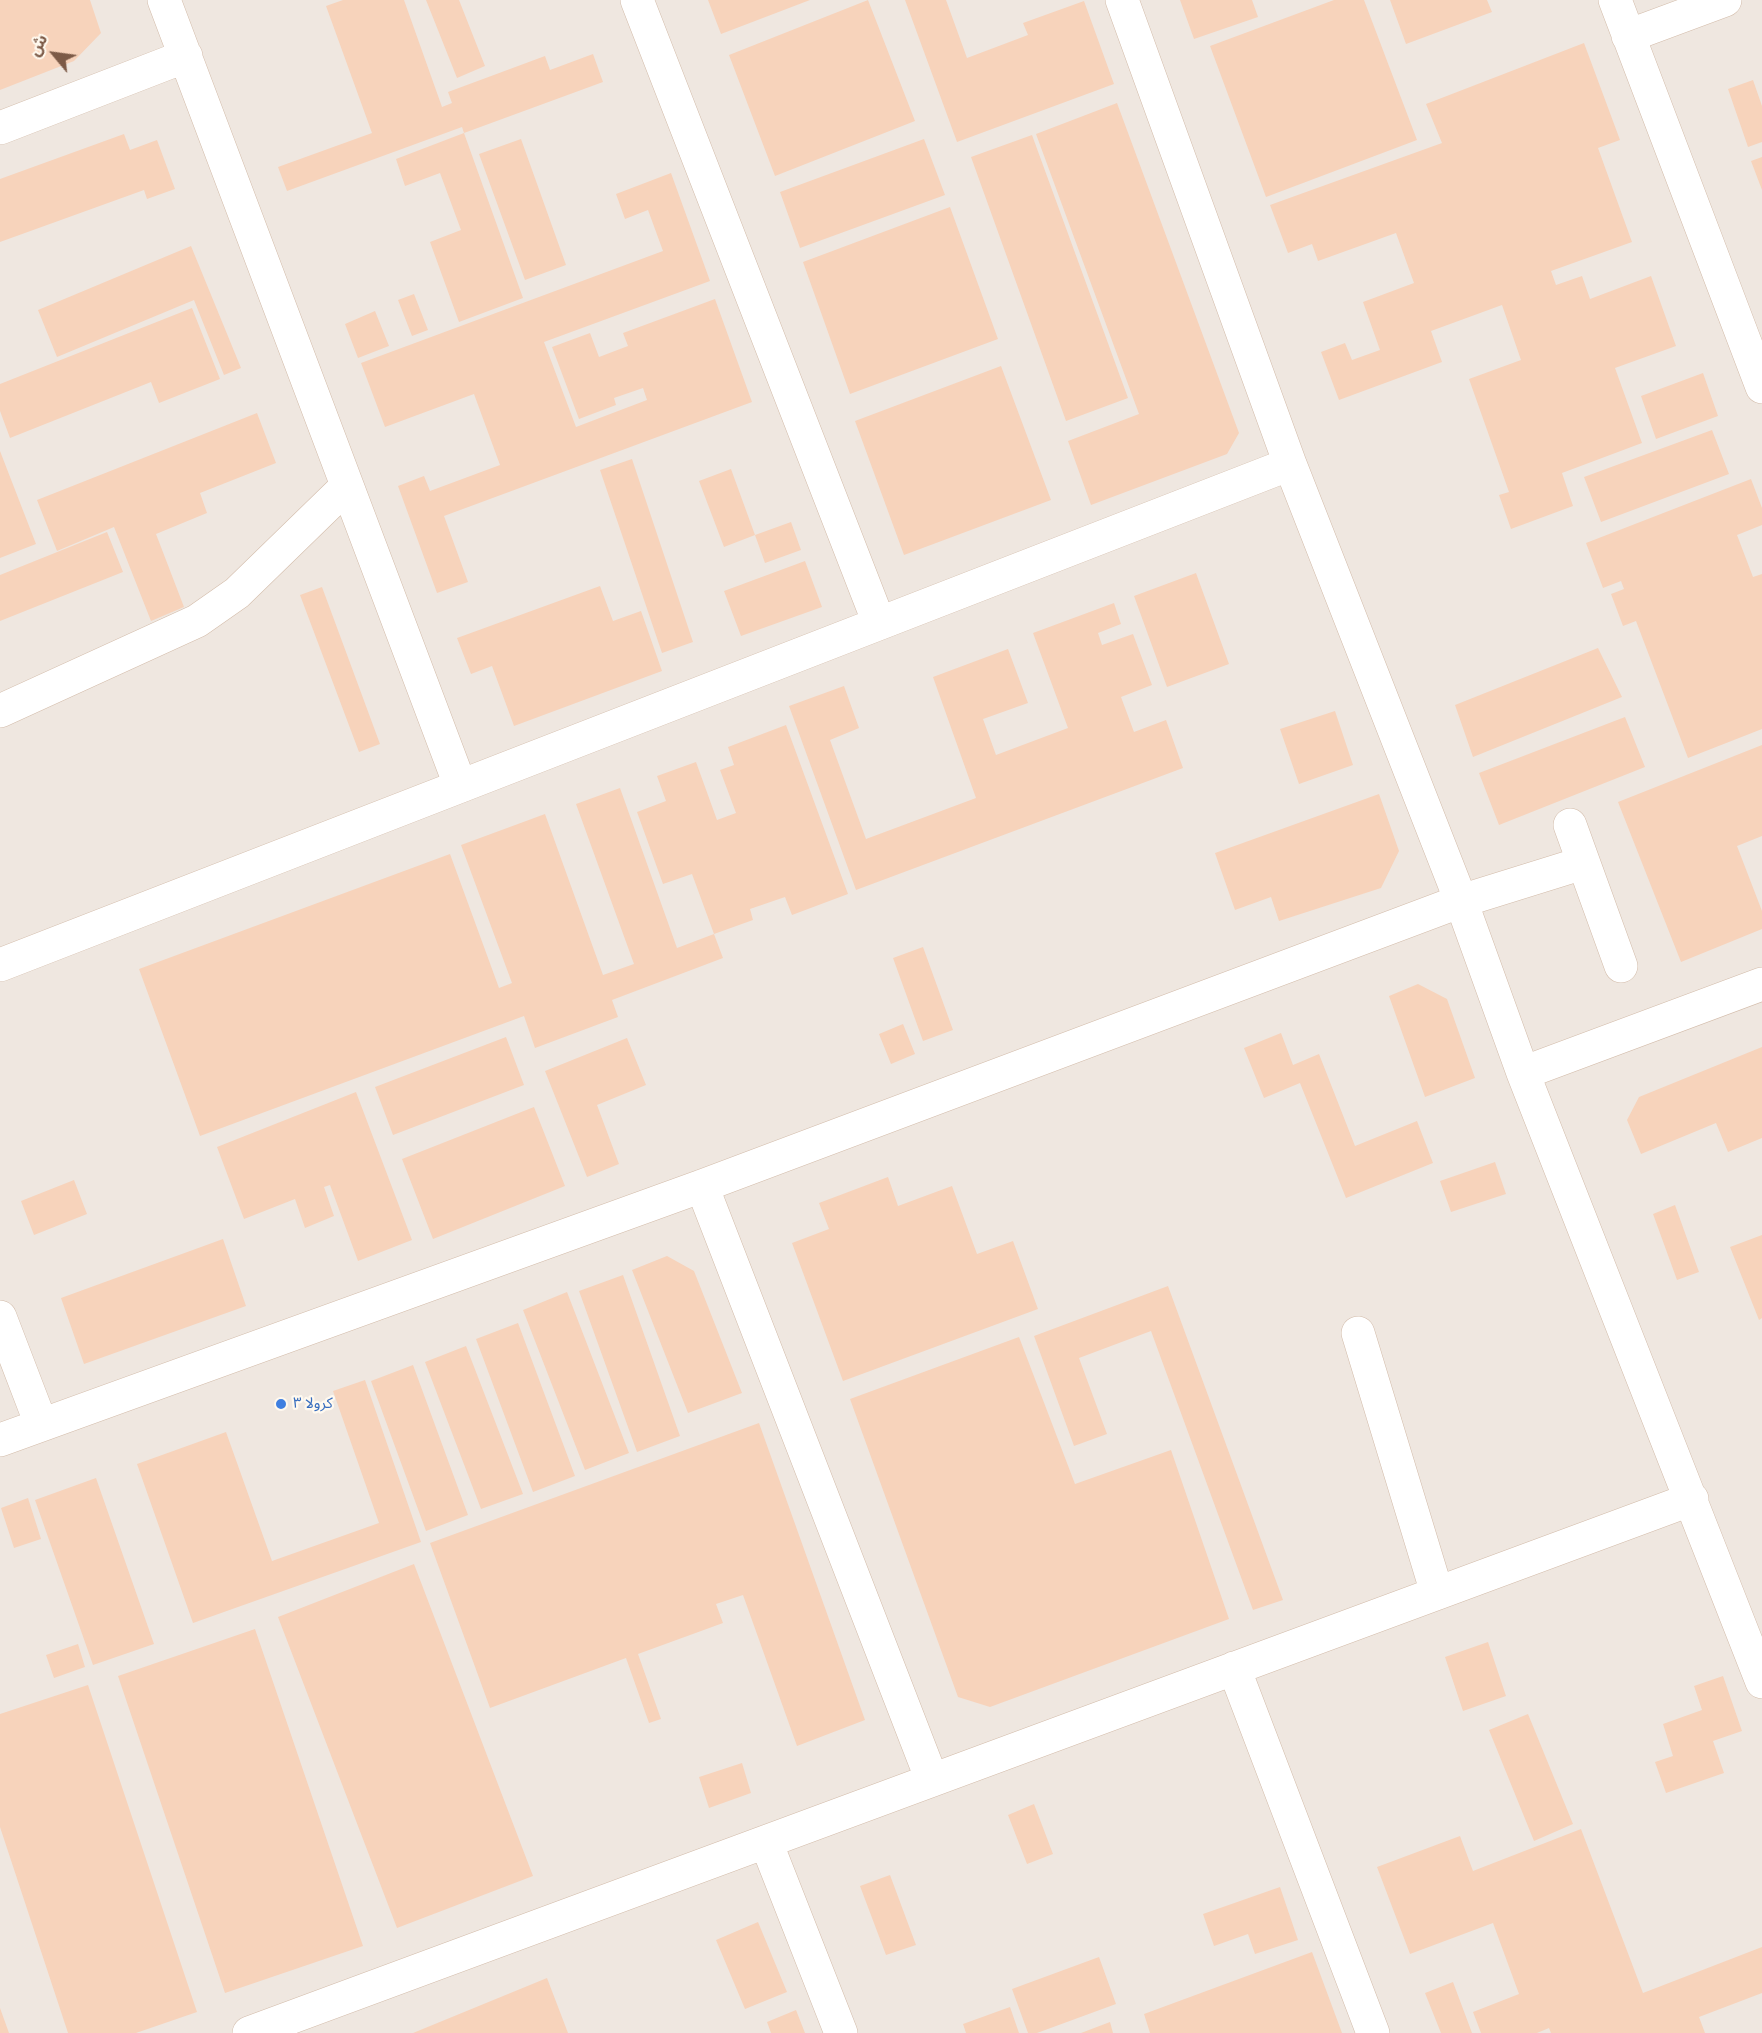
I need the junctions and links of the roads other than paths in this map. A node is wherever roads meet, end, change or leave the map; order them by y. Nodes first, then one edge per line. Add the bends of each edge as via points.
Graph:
1 (164, 0) edge
2 (637, 0) edge
3 (1122, 0) edge
4 (1615, 0) edge
5 (1725, 0) edge
6 (1628, 36) junction
7 (186, 56) junction
8 (0, 128) edge
9 (1762, 387) edge
10 (1290, 464) junction
11 (347, 486) junction
12 (879, 623) junction
13 (0, 711) edge
14 (460, 785) junction
15 (1570, 825) dead end
16 (1583, 863) junction
17 (1461, 901) junction
18 (0, 964) edge
19 (1621, 966) dead end
20 (1762, 984) edge
21 (1523, 1073) junction
22 (702, 1186) junction
23 (0, 1317) edge
24 (1358, 1333) dead end
25 (40, 1424) junction
26 (0, 1440) edge
27 (1692, 1499) junction
28 (1437, 1593) junction
29 (1234, 1668) junction
30 (1762, 1682) edge
31 (932, 1780) junction
32 (766, 1842) junction
33 (314, 2022) edge
34 (249, 2033) edge
35 (841, 2033) edge
36 (1373, 2033) edge

1 - 7 lane
2 - 12 lane
3 - 10 lane
4 - 6 lane
5 - 6 lane
6 - 9 lane
7 - 8 lane
7 - 11 lane
10 - 12 lane
10 - 17 lane
11 - 13 lane via 237,593 210,612
11 - 14 lane
12 - 14 lane
14 - 18 lane
15 - 16 lane
16 - 17 lane
16 - 19 lane
17 - 21 lane
17 - 22 lane
20 - 21 lane
21 - 27 lane
22 - 25 lane
22 - 31 lane
23 - 25 lane
24 - 28 lane
25 - 26 lane
27 - 28 lane
27 - 30 lane
28 - 29 lane
29 - 31 lane
29 - 36 lane
31 - 32 lane
32 - 33 lane
32 - 35 lane
33 - 34 lane

